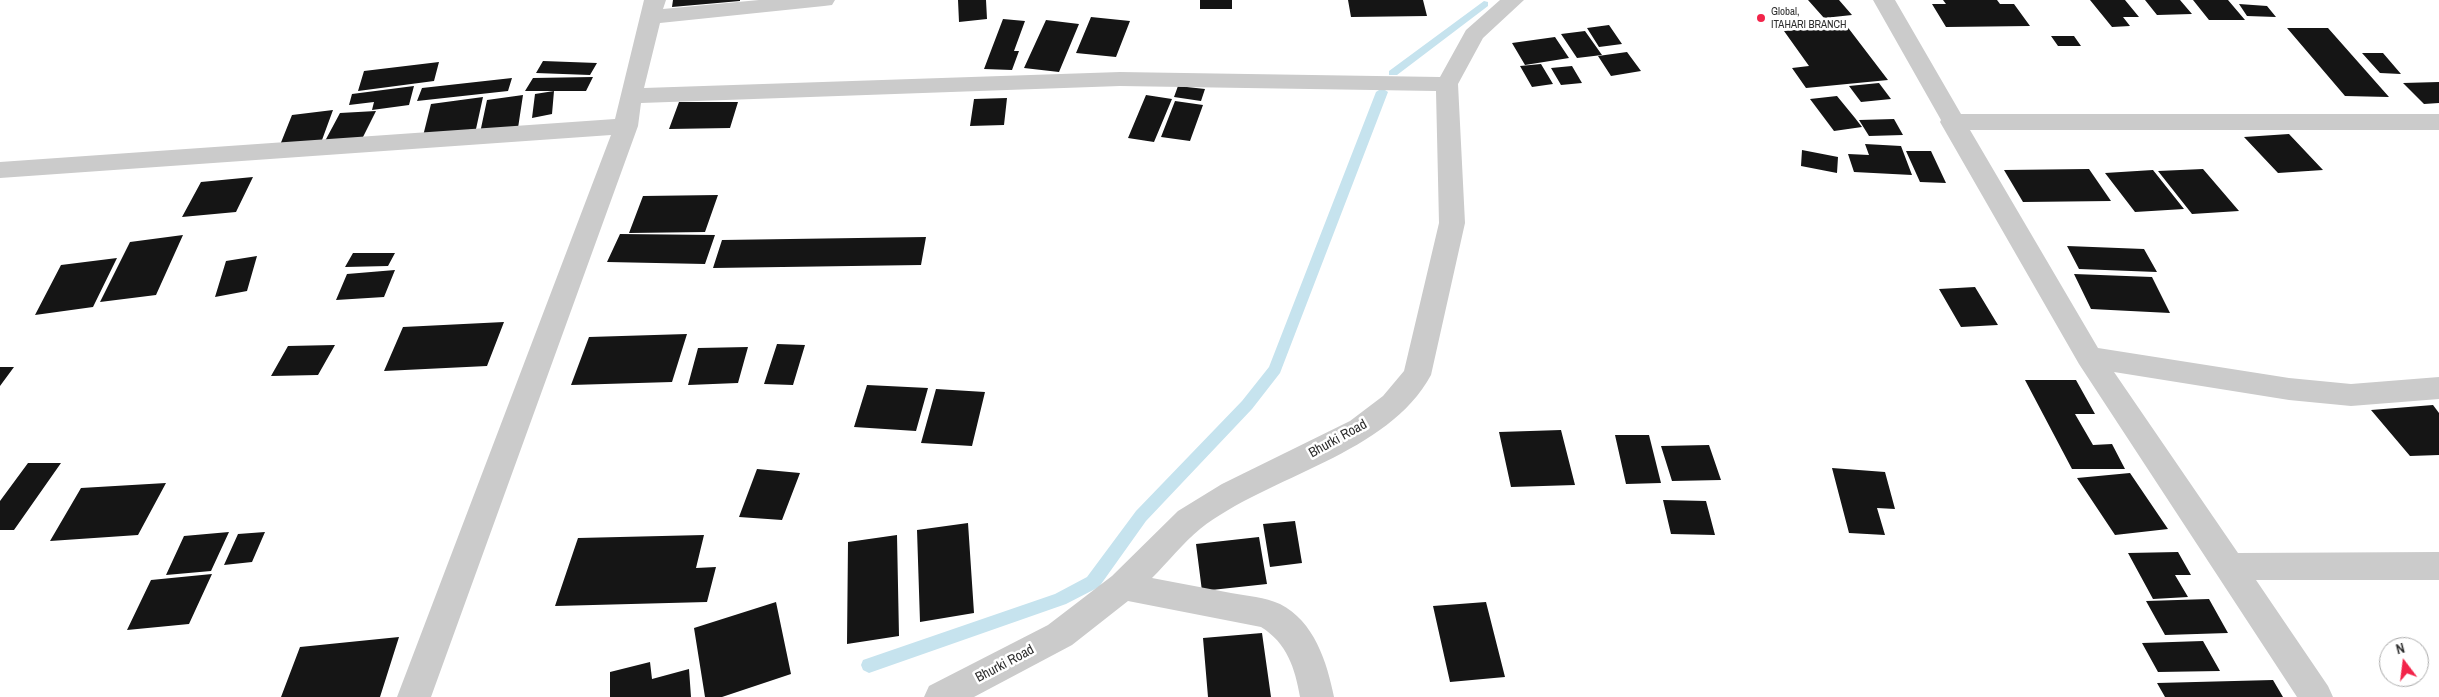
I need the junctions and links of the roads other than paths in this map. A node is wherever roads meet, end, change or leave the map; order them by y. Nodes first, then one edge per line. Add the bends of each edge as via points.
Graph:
1 (824, 0) edge
2 (1513, 0) edge
3 (1884, 0) edge
4 (653, 9) edge
5 (1447, 84) junction
6 (631, 96) junction
7 (1952, 122) junction
8 (2439, 122) edge
9 (626, 126) junction
10 (0, 170) edge
11 (2090, 357) junction
12 (2439, 388) edge
13 (2439, 566) edge
14 (2228, 567) junction
15 (1123, 586) junction
16 (414, 697) edge
17 (942, 697) edge
18 (1317, 697) edge
19 (2316, 697) edge

1 - 4 street
2 - 5 street via 1474,35
3 - 7 street
4 - 6 street
5 - 6 street via 1120,80
5 - 15 street, Bhurki Road via 1452,223 1417,375 1393,404 1360,429 1233,493 1189,520
6 - 9 street
7 - 8 street
7 - 11 street
9 - 10 street
9 - 16 street
11 - 12 street via 2289,389 2351,395
11 - 14 street
13 - 14 street
14 - 19 street
15 - 17 street, Bhurki Road via 1060,635
15 - 18 street via 1268,614 1280,620 1297,640 1312,668

